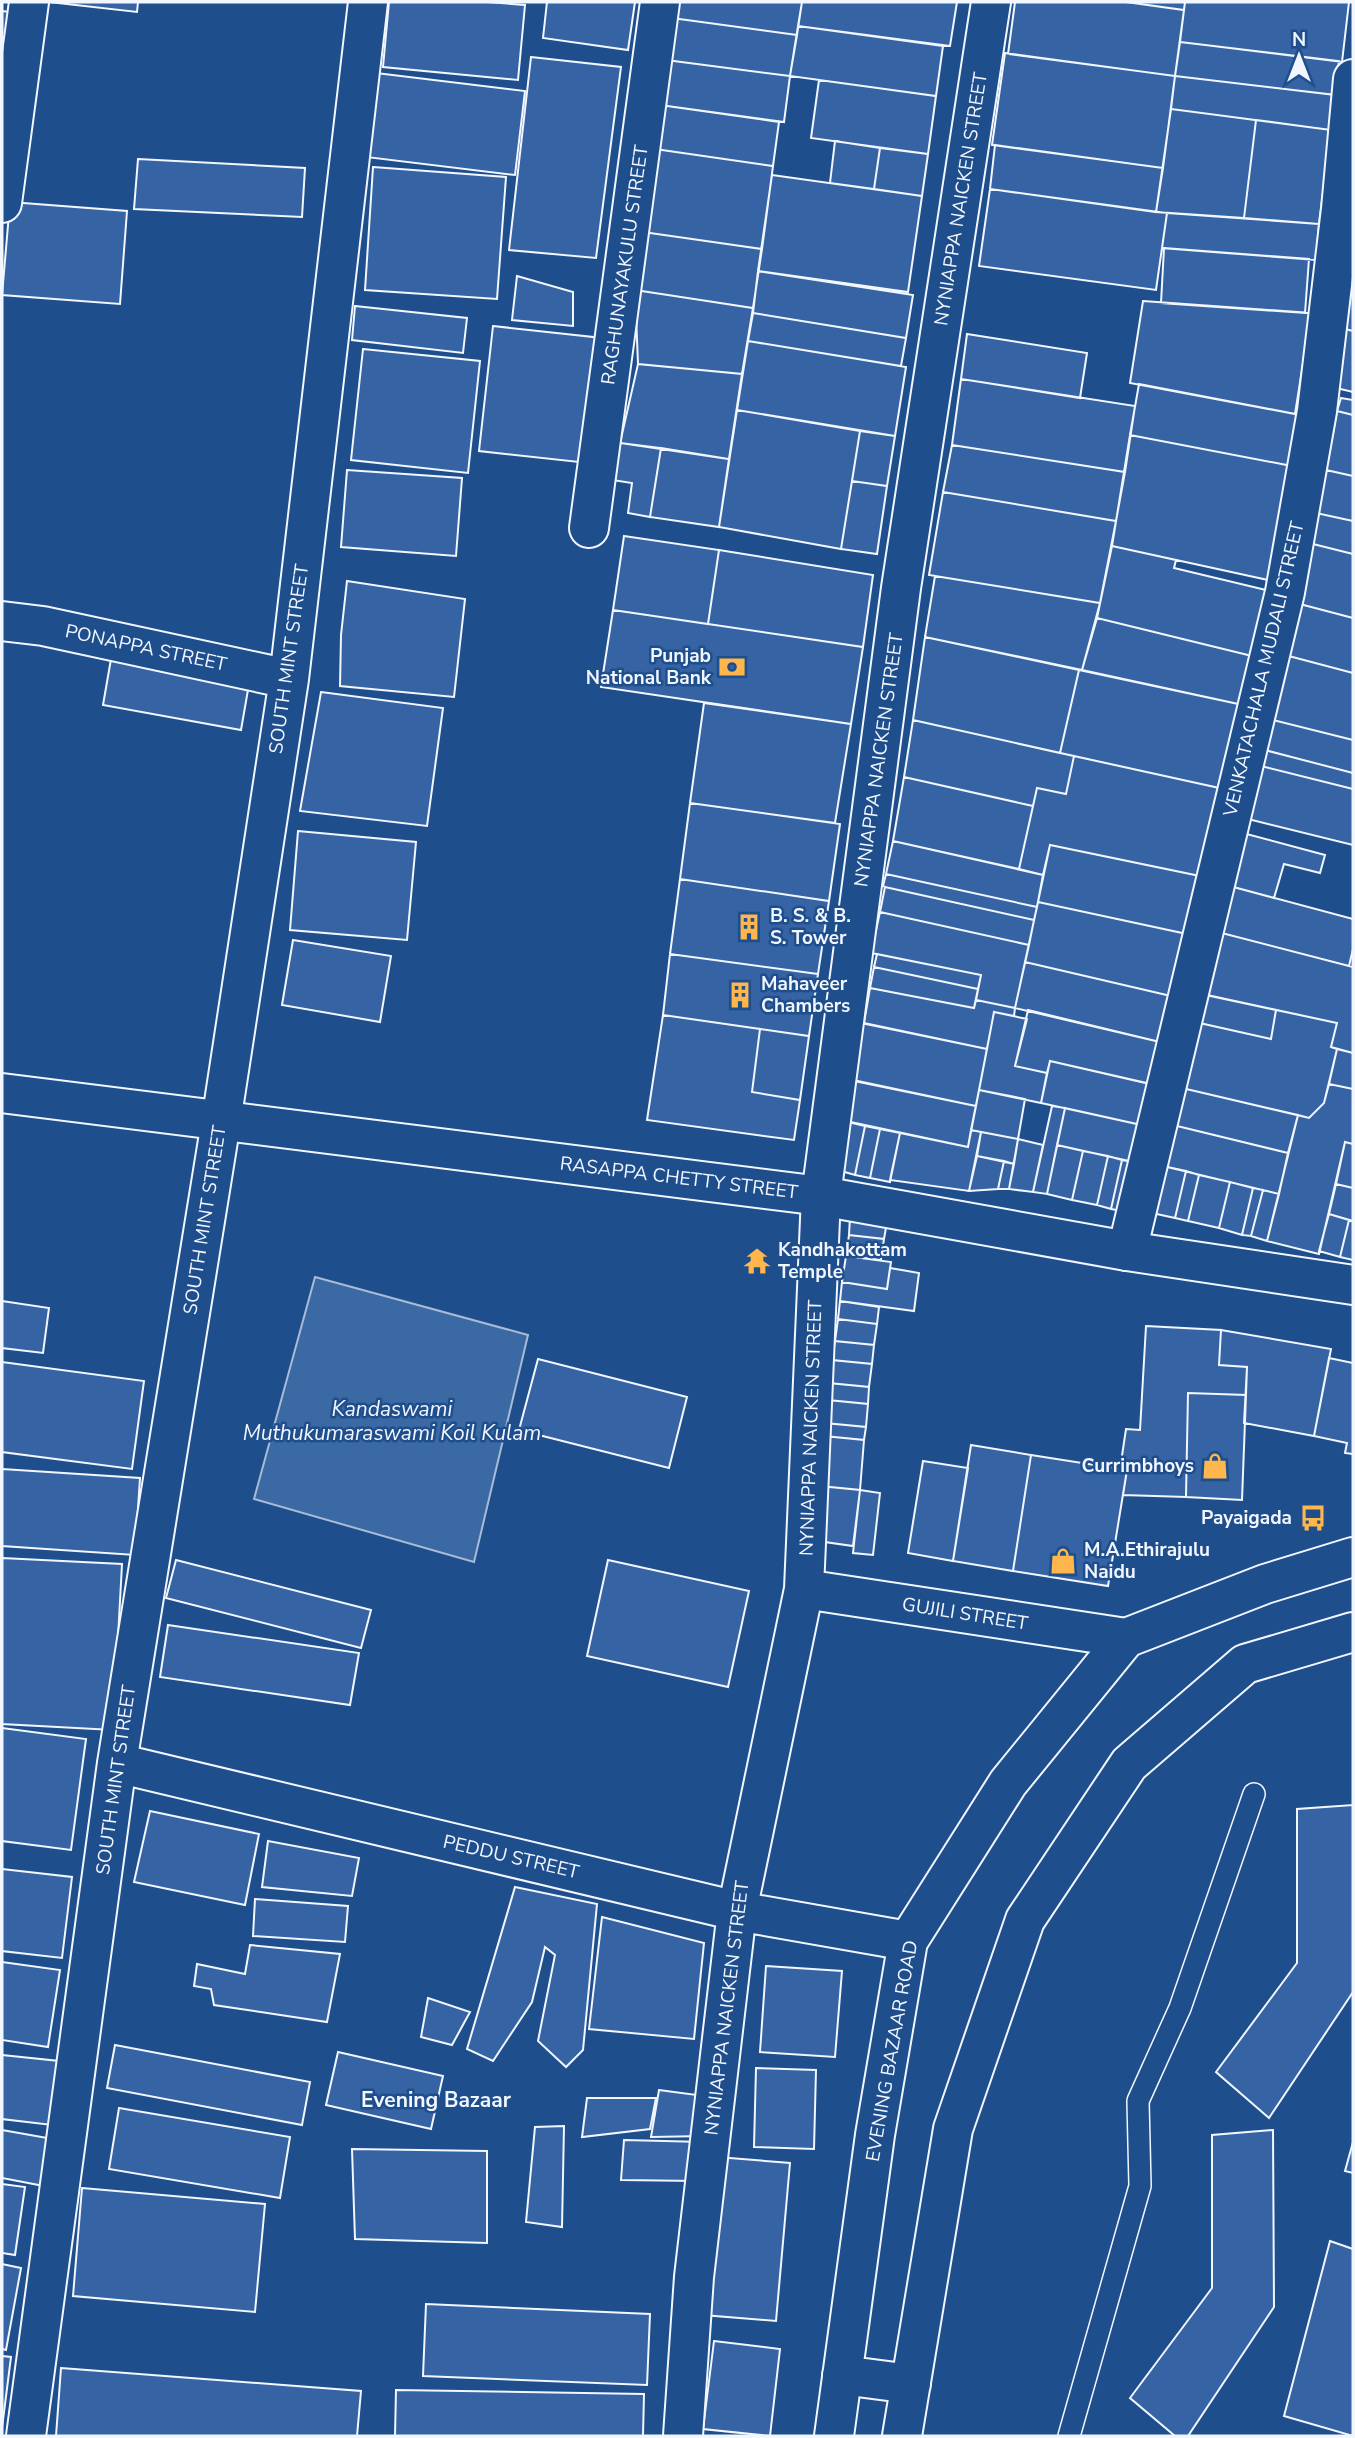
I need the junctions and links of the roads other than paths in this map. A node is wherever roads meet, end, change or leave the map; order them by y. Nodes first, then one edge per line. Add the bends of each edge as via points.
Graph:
1 (29, 2) edge
2 (368, 2) edge
3 (660, 2) edge
4 (991, 2) edge
5 (1353, 79) edge
6 (2, 203) edge
7 (589, 528) dead end
8 (2, 621) edge
9 (289, 679) junction
10 (2, 1093) edge
11 (220, 1122) junction
12 (821, 1196) junction
13 (1127, 1251) junction
14 (1353, 1285) edge
15 (1353, 1558) edge
16 (804, 1589) junction
17 (1353, 1632) edge
18 (1126, 1638) junction
19 (117, 1763) junction
20 (1254, 1794) dead end
21 (737, 1911) junction
22 (908, 1941) junction
23 (842, 2375) junction
24 (911, 2384) junction
25 (26, 2436) edge
26 (683, 2436) edge
27 (834, 2436) edge
28 (902, 2436) edge
29 (1069, 2436) edge

1 - 6 street
2 - 9 street, SOUTH MINT STREET
3 - 7 street, RAGHUNAYAKULU STREET
4 - 12 street, NYNIAPPA NAICKEN STREET via 901,588
5 - 13 street, VENKATACHALA MUDALI STREET via 1317,411 1287,580
8 - 9 street, PONAPPA STREET
9 - 11 street, SOUTH MINT STREET
10 - 11 street, RASAPPA CHETTY STREET
11 - 12 street, RASAPPA CHETTY STREET
11 - 19 street, SOUTH MINT STREET
12 - 13 street, RASAPPA CHETTY STREET
12 - 16 street, NYNIAPPA NAICKEN STREET
13 - 14 street, RASAPPA CHETTY STREET
15 - 18 street, EVENING BAZAAR ROAD via 1265,1584
16 - 18 street, GUJILI STREET
16 - 21 street, NYNIAPPA NAICKEN STREET
17 - 24 street via 1245,1664 1129,1764 1026,1920 953,2129
18 - 22 street, EVENING BAZAAR ROAD via 1008,1783
19 - 21 street, PEDDU STREET
19 - 25 street, SOUTH MINT STREET
20 - 29 lane via 1180,2008 1138,2101 1140,2186
21 - 22 street, PEDDU STREET
21 - 26 street, NYNIAPPA NAICKEN STREET via 694,2277
22 - 23 street, EVENING BAZAAR ROAD
23 - 24 street
23 - 27 street, EVENING BAZAAR ROAD
24 - 28 street

